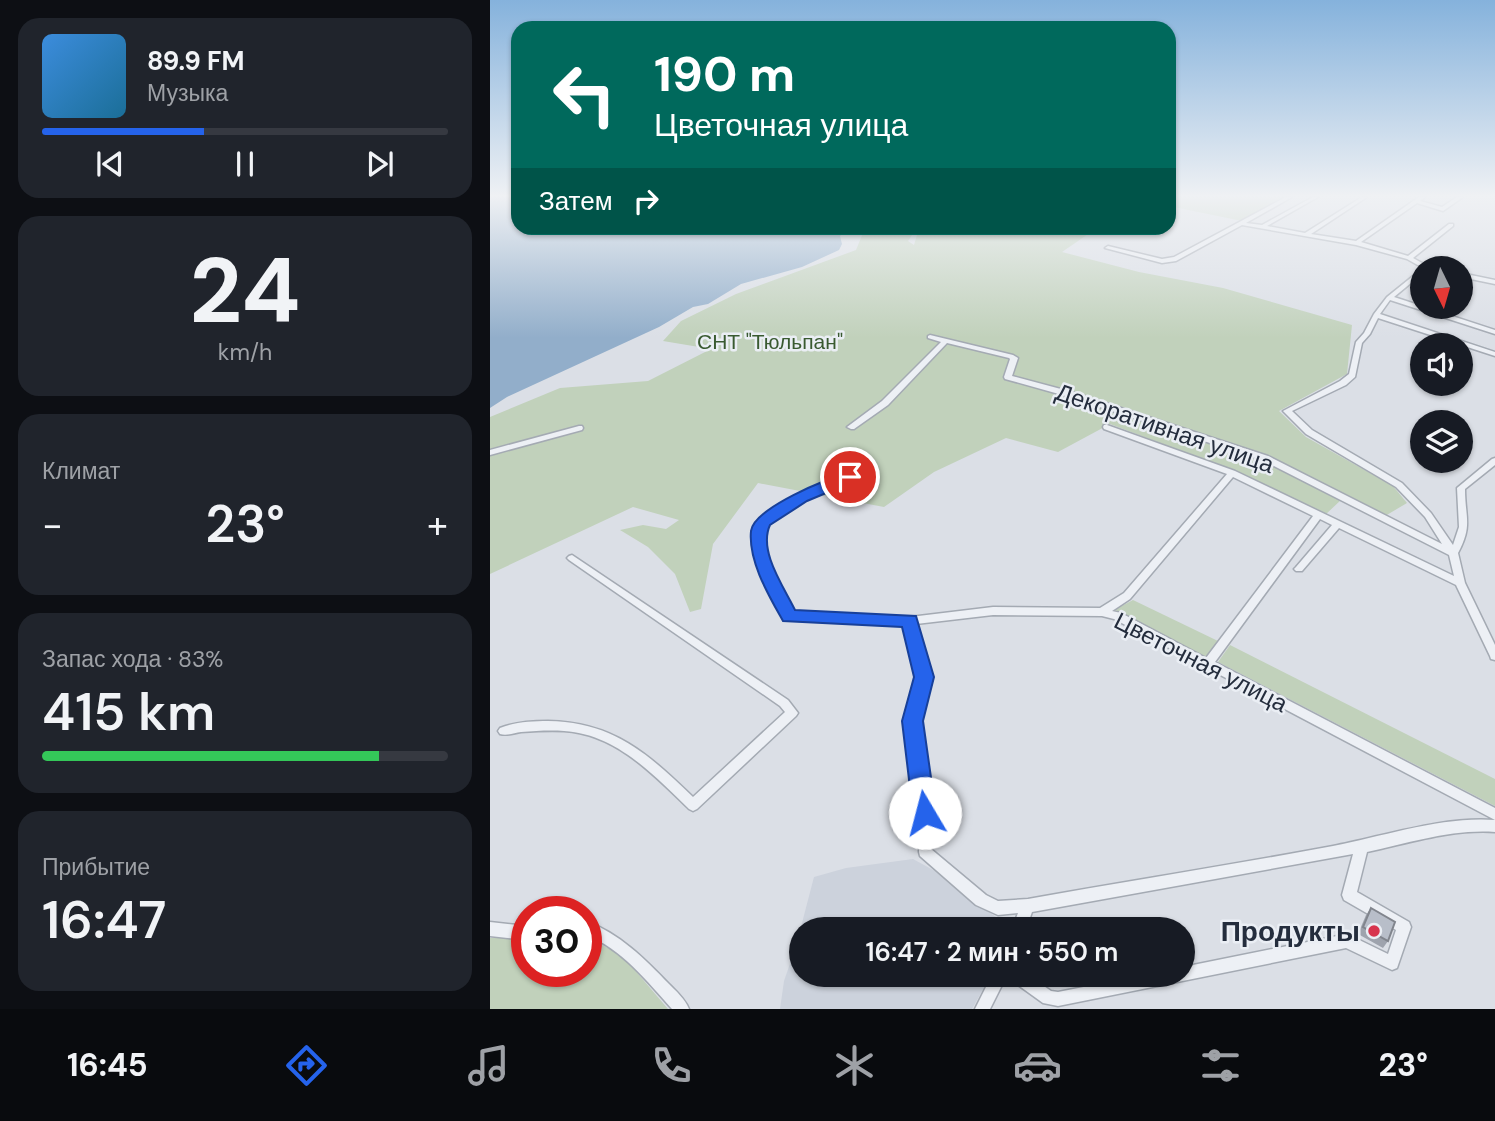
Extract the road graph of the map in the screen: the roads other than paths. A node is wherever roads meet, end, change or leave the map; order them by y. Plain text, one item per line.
1 (1205, 244) edge
2 (1361, 244) edge
3 (1427, 244) edge
4 (1108, 248) dead end
5 (1409, 258) joint
6 (1474, 278) edge
7 (1410, 280) edge
8 (1495, 282) edge
9 (1389, 298) junction
10 (1376, 315) junction
11 (1495, 332) edge
12 (930, 337) dead end
13 (945, 341) junction
14 (1495, 354) edge
15 (1107, 427) dead end
16 (579, 428) dead end
17 (851, 428) dead end
18 (490, 453) edge
19 (1495, 461) edge
20 (1232, 472) junction
21 (850, 477) dead end
22 (1319, 514) junction
23 (1338, 523) junction
24 (1453, 553) junction
25 (572, 558) dead end
26 (1299, 569) dead end
27 (1460, 583) junction
28 (1102, 612) junction
29 (910, 621) junction
30 (1495, 656) edge
31 (1208, 663) junction
32 (504, 731) dead end
33 (1495, 814) edge
34 (1495, 826) edge
35 (1362, 846) junction
36 (1028, 906) junction
37 (1024, 917) edge
38 (490, 929) edge
39 (511, 931) edge
40 (602, 933) edge
41 (1195, 971) edge
42 (994, 987) edge
43 (1033, 987) edge
44 (1118, 987) edge
45 (682, 1009) edge
46 (982, 1009) edge

1 - 4 street
2 - 5 street
3 - 5 street
6 - 8 street
7 - 9 street
9 - 10 street
9 - 11 street
10 - 14 street
10 - 24 street
12 - 13 street, Декоративная улица
13 - 17 street
13 - 24 street, Декоративная улица
15 - 20 street
16 - 18 street
19 - 24 street
20 - 22 street
20 - 28 street
21 - 29 street, Цветочная улица
22 - 23 street
22 - 31 street
23 - 26 street
23 - 27 street
24 - 27 street
25 - 32 street
27 - 30 street
28 - 29 street, Цветочная улица
28 - 31 street, Цветочная улица
29 - 36 street
31 - 33 street, Цветочная улица
34 - 35 street
35 - 36 street
35 - 41 street
36 - 37 street
38 - 39 street
40 - 45 street
42 - 46 street
43 - 44 street

